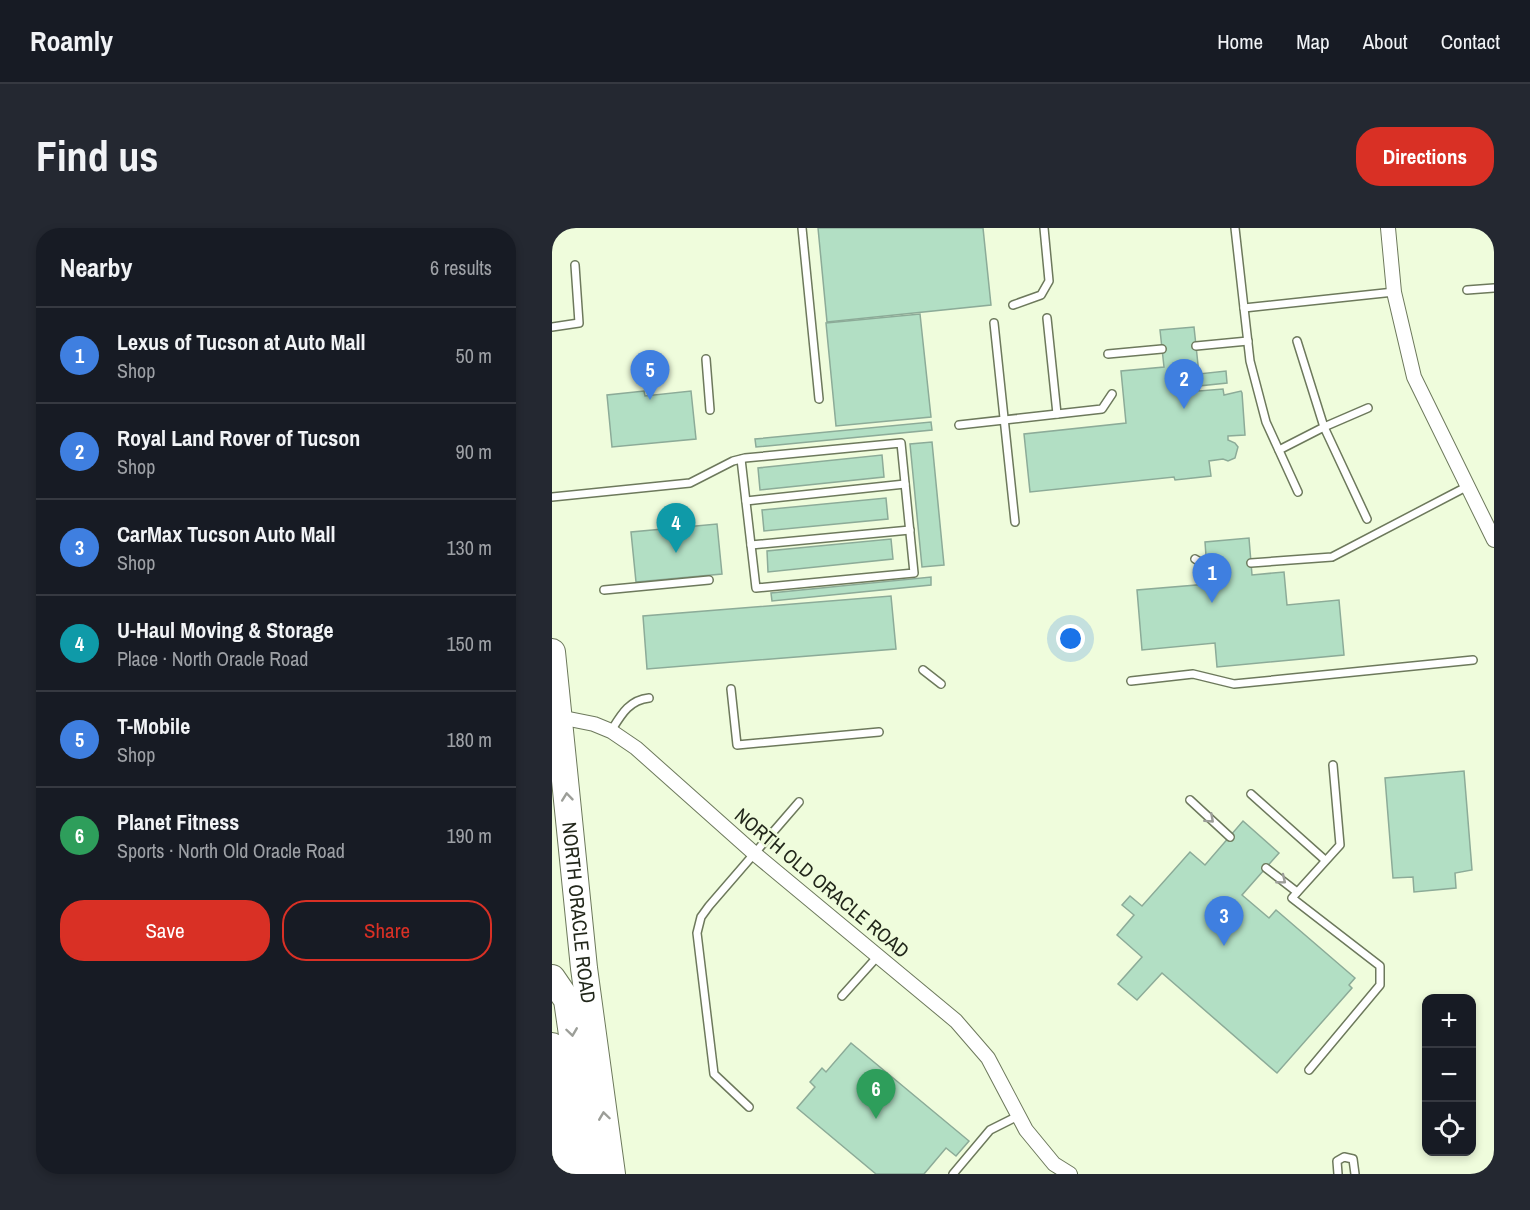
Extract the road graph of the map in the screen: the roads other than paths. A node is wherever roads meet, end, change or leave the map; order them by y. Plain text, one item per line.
1 (802, 228) edge
2 (1044, 228) edge
3 (1235, 228) edge
4 (1388, 228) edge
5 (575, 265) dead end
6 (1494, 288) edge
7 (1467, 290) dead end
8 (1394, 292) junction
9 (1013, 305) dead end
10 (1244, 308) junction
11 (1047, 318) dead end
12 (994, 323) dead end
13 (552, 327) edge
14 (1297, 340) dead end
15 (1248, 341) junction
16 (1196, 346) dead end
17 (1162, 349) dead end
18 (1108, 354) dead end
19 (706, 359) dead end
20 (1112, 394) dead end
21 (819, 399) dead end
22 (1368, 408) dead end
23 (710, 410) dead end
24 (1057, 414) junction
25 (1003, 420) junction
26 (959, 425) dead end
27 (1324, 427) junction
28 (1279, 450) junction
29 (741, 459) junction
30 (905, 484) junction
31 (1468, 486) junction
32 (1298, 492) dead end
33 (552, 497) edge
34 (746, 501) junction
35 (1367, 519) dead end
36 (1015, 522) dead end
37 (910, 530) junction
38 (1494, 540) edge
39 (751, 545) junction
40 (1195, 559) dead end
41 (1251, 562) dead end
42 (1207, 566) dead end
43 (710, 580) dead end
44 (604, 590) dead end
45 (552, 652) edge
46 (1473, 660) dead end
47 (923, 670) dead end
48 (1131, 681) dead end
49 (942, 684) dead end
50 (731, 690) dead end
51 (649, 698) dead end
52 (556, 716) edge
53 (611, 731) junction
54 (879, 732) dead end
55 (1333, 765) dead end
56 (1251, 794) dead end
57 (1190, 800) dead end
58 (799, 802) dead end
59 (1230, 837) dead end
60 (755, 854) junction
61 (1325, 860) junction
62 (1266, 868) dead end
63 (1297, 892) junction
64 (878, 956) junction
65 (552, 978) edge
66 (842, 996) dead end
67 (552, 1046) edge
68 (1309, 1070) dead end
69 (749, 1107) dead end
70 (1018, 1116) junction
71 (567, 1174) edge
72 (592, 1174) edge
73 (612, 1174) edge
74 (953, 1174) edge
75 (1070, 1174) edge
76 (1338, 1174) edge
77 (1355, 1174) edge

1 - 21 lane
2 - 9 lane
3 - 10 lane
4 - 8 street
5 - 13 lane
6 - 7 lane
8 - 10 lane
8 - 31 street
10 - 15 lane
11 - 24 lane
12 - 25 lane
14 - 27 lane
15 - 16 lane
15 - 28 lane
17 - 18 lane
19 - 23 lane
20 - 24 lane
22 - 27 lane
24 - 25 lane
25 - 26 lane
25 - 36 lane
27 - 28 lane
27 - 35 lane
28 - 32 lane
29 - 30 lane
29 - 33 lane
29 - 34 lane
30 - 34 lane
30 - 37 lane
31 - 38 street
31 - 41 lane
34 - 39 lane
37 - 39 lane
37 - 39 lane
40 - 42 lane
43 - 44 lane
45 - 52 highway, NORTH ORACLE ROAD
46 - 48 lane
47 - 49 lane
50 - 54 lane
51 - 53 lane
52 - 53 street, NORTH OLD ORACLE ROAD
73 -> 52 highway, NORTH ORACLE ROAD
53 - 60 street, NORTH OLD ORACLE ROAD
55 - 61 lane
56 - 61 lane
57 -> 59 lane
58 - 60 lane
60 - 64 street, NORTH OLD ORACLE ROAD
60 - 69 lane
61 - 63 lane
62 -> 63 lane
63 - 68 lane
64 - 66 lane
64 - 70 street, NORTH OLD ORACLE ROAD
65 -> 72 highway
67 - 71 highway
70 - 74 lane
70 - 75 street, NORTH OLD ORACLE ROAD
76 - 77 lane

